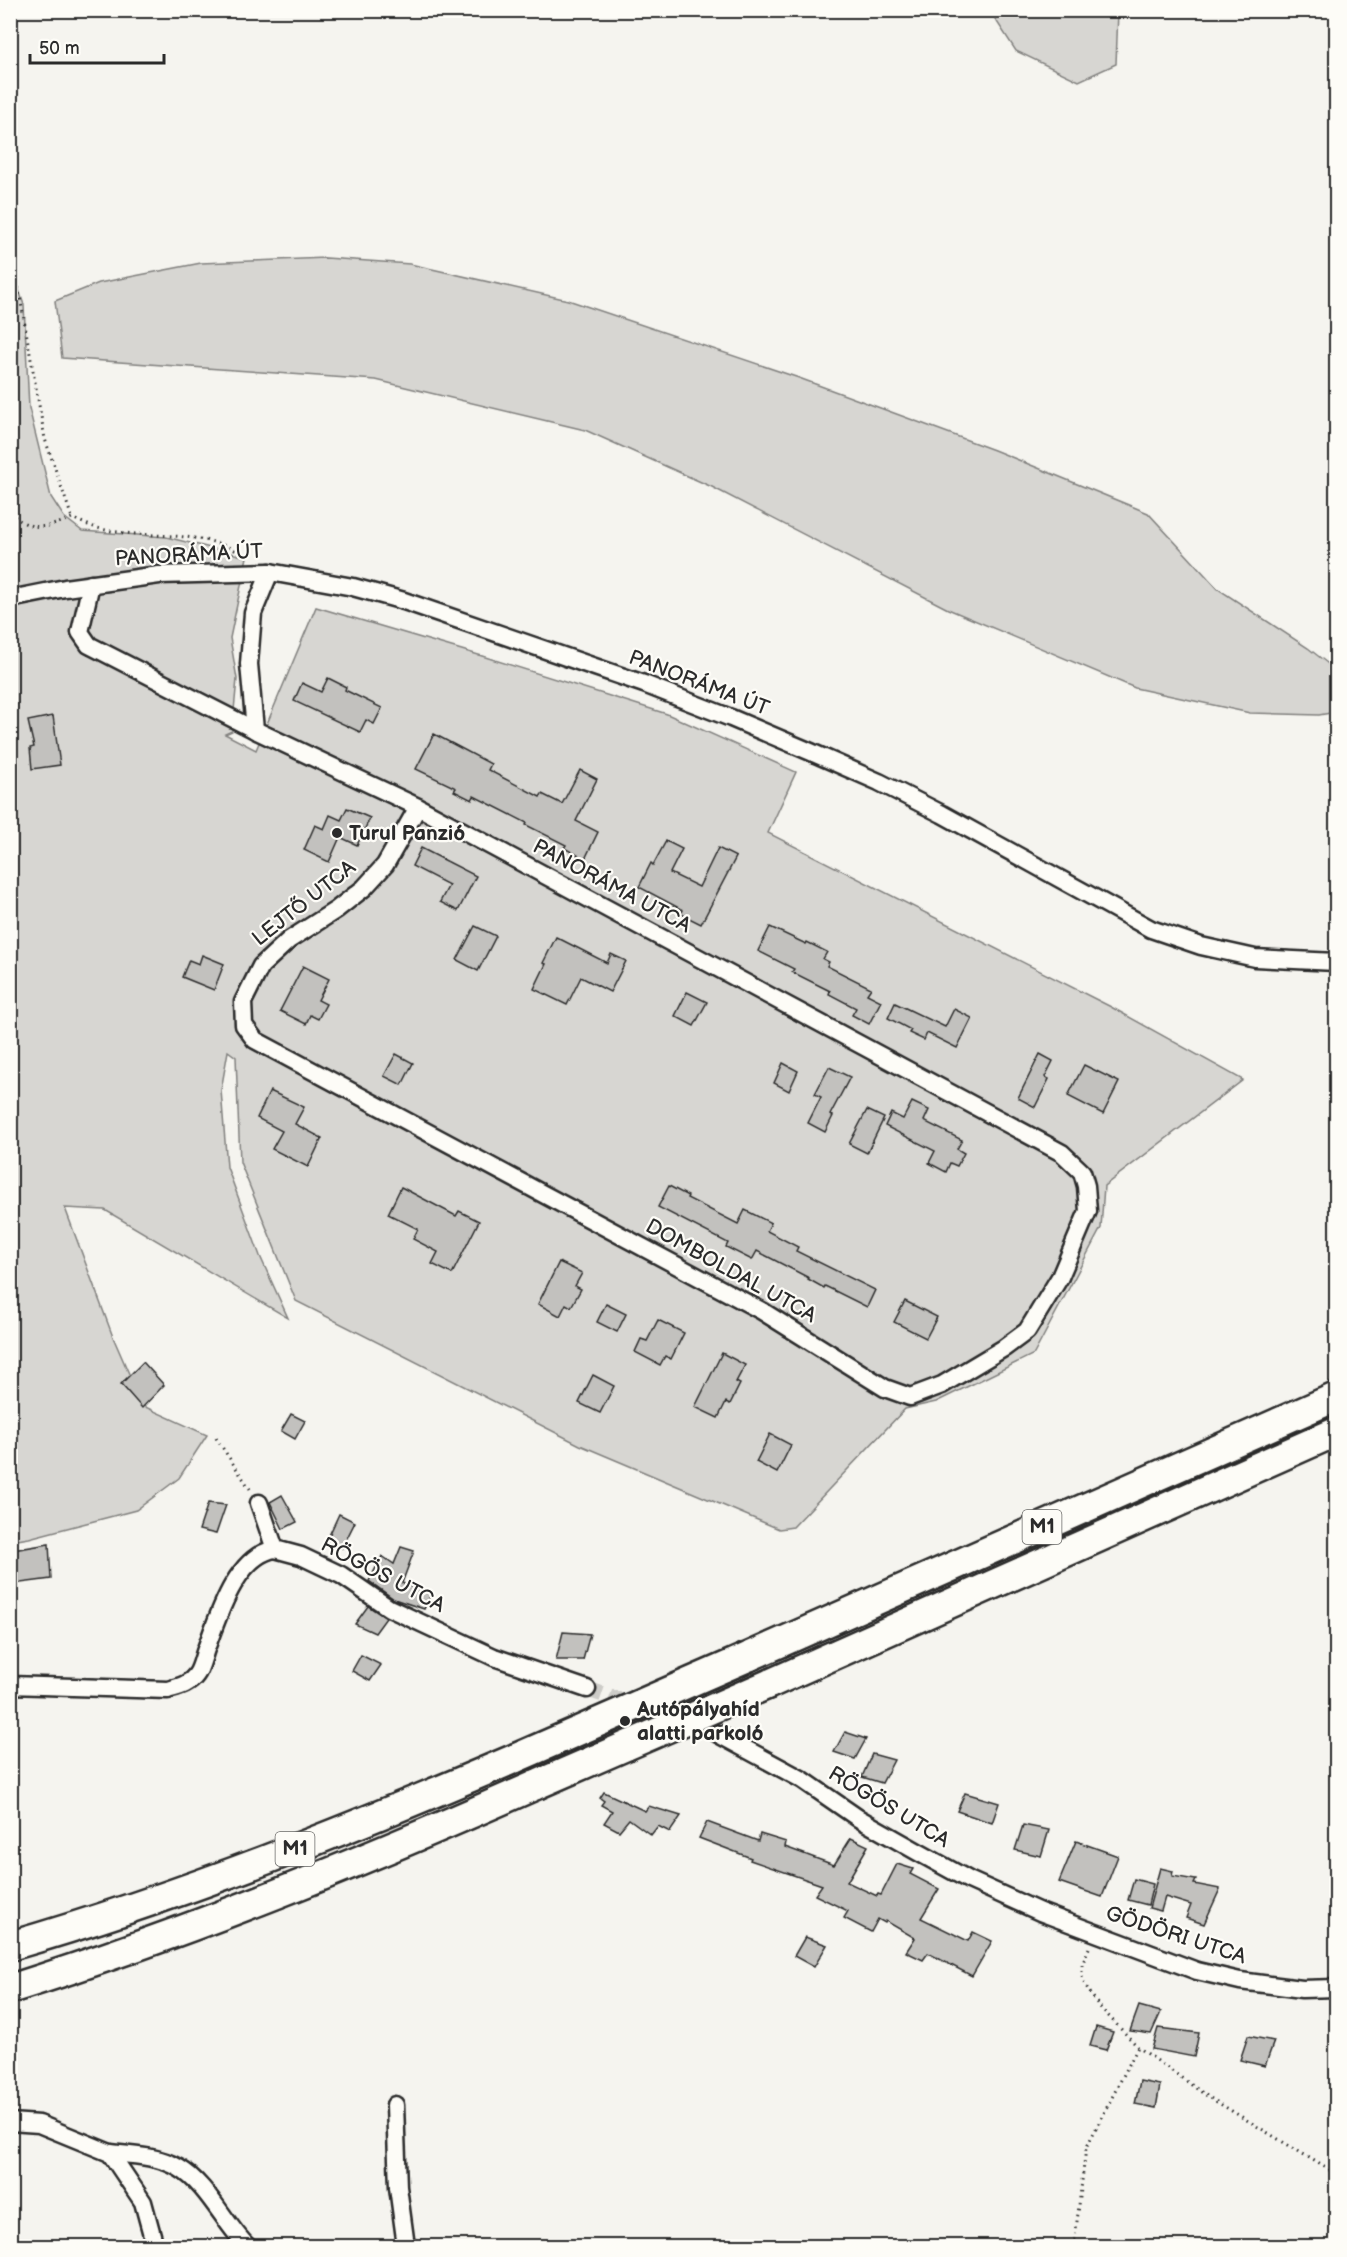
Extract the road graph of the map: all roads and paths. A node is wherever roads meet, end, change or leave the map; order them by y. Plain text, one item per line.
1 (10, 240) edge
2 (10, 512) edge
3 (72, 518) junction
4 (270, 572) junction
5 (91, 584) junction
6 (10, 599) edge
7 (255, 730) junction
8 (418, 807) junction
9 (1336, 962) edge
10 (255, 1040) joint
11 (1082, 1172) joint
12 (1336, 1397) edge
13 (1336, 1432) edge
14 (216, 1438) dead end
15 (259, 1503) joint
16 (275, 1549) junction
17 (10, 1685) edge
18 (587, 1689) tunnel mouth
19 (718, 1734) tunnel mouth
20 (1040, 1912) joint
21 (1096, 1933) junction
22 (10, 1946) edge
23 (1336, 1988) edge
24 (10, 1989) edge
25 (1138, 2047) junction
26 (395, 2104) dead end
27 (10, 2122) edge
28 (110, 2153) junction
29 (1336, 2174) edge
30 (155, 2247) edge
31 (247, 2247) edge
32 (406, 2247) edge
33 (1074, 2247) edge

1 - 3 path
2 - 3 path
3 - 4 path
4 - 5 street, PANORÁMA ÚT
4 - 7 street
4 - 9 street, PANORÁMA ÚT
5 - 6 street, PANORÁMA ÚT
5 - 7 street, PANORÁMA UTCA
7 - 8 street, PANORÁMA UTCA
8 - 10 street, LEJTŐ UTCA
8 - 11 street, PANORÁMA UTCA
10 - 11 street, DOMBOLDAL UTCA
12 - 22 highway, M1, bridge
13 - 24 highway, M1, bridge
14 - 15 path
15 - 16 street
16 - 17 street
16 - 18 street, RÖGÖS UTCA
19 - 20 street, RÖGÖS UTCA
20 - 21 street, GÖDÖRI UTCA
21 - 23 street, GÖDÖRI UTCA
21 - 25 path
25 - 29 path
25 - 33 path
26 - 32 street
27 - 28 street
28 - 30 street
28 - 31 street

